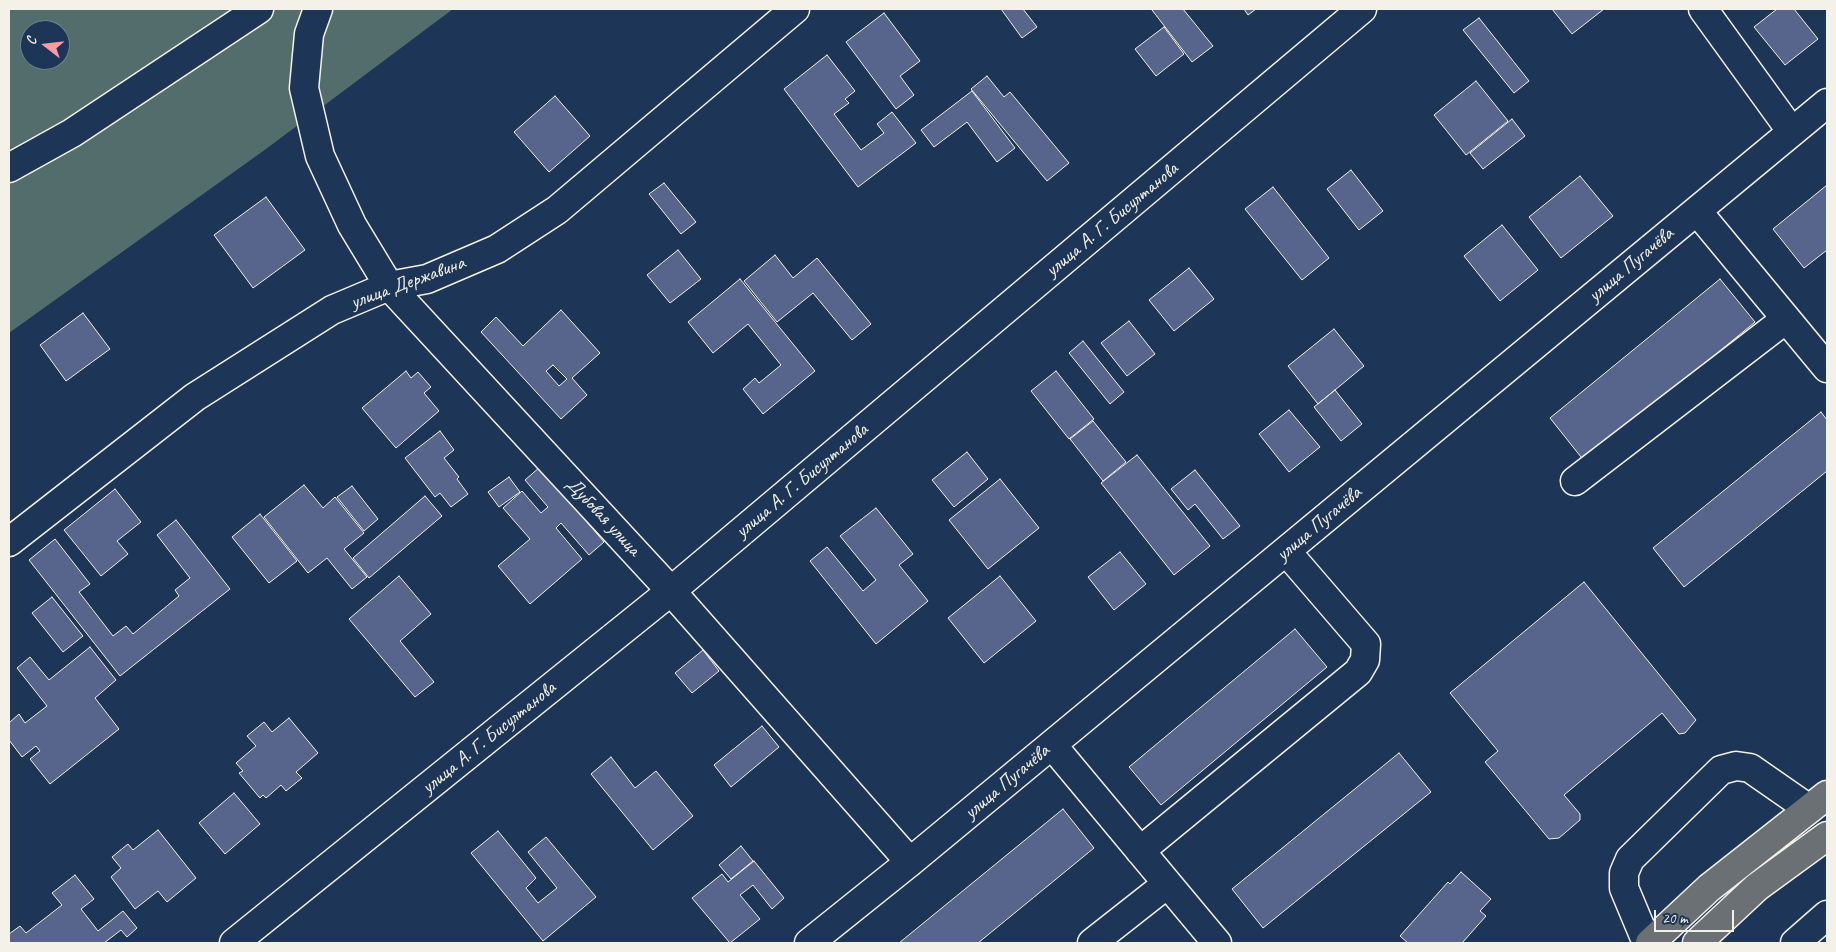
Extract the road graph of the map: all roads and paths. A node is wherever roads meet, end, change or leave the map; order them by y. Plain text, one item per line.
1 (259, 9) edge
2 (318, 9) edge
3 (795, 9) edge
4 (1362, 9) edge
5 (1704, 9) edge
6 (1827, 103) edge
7 (1792, 132) junction
8 (9, 168) edge
9 (1697, 211) junction
10 (389, 286) junction
11 (1786, 319) junction
12 (1827, 368) edge
13 (1575, 481) dead end
14 (9, 542) edge
15 (1286, 551) junction
16 (671, 591) junction
17 (1052, 745) junction
18 (1818, 802) edge
19 (1827, 836) edge
20 (1140, 851) junction
21 (910, 862) junction
22 (1167, 884) junction
23 (1827, 915) edge
24 (234, 943) edge
25 (809, 943) edge
26 (1092, 943) edge
27 (1217, 943) edge
28 (1648, 943) edge
29 (1697, 943) edge
30 (1795, 943) edge

1 - 8 street
2 - 10 street, Дубовая улица
3 - 10 street, улица Державина
4 - 16 street, улица А. Г. Бисултанова
5 - 7 street
6 - 7 street, улица Пугачёва
7 - 9 street, улица Пугачёва
9 - 11 street
9 - 15 street, улица Пугачёва
10 - 14 street, улица Державина
10 - 16 street, Дубовая улица
11 - 12 street
11 - 13 street
15 - 17 street, улица Пугачёва
15 - 20 street
16 - 21 street, Дубовая улица
16 - 24 street, улица А. Г. Бисултанова
17 - 20 street
17 - 21 street, улица Пугачёва
18 - 28 main road
18 - 28 street
19 - 29 main road
20 - 22 street
21 - 25 street, улица Пугачёва
22 - 26 street
22 - 27 street
23 - 30 street

